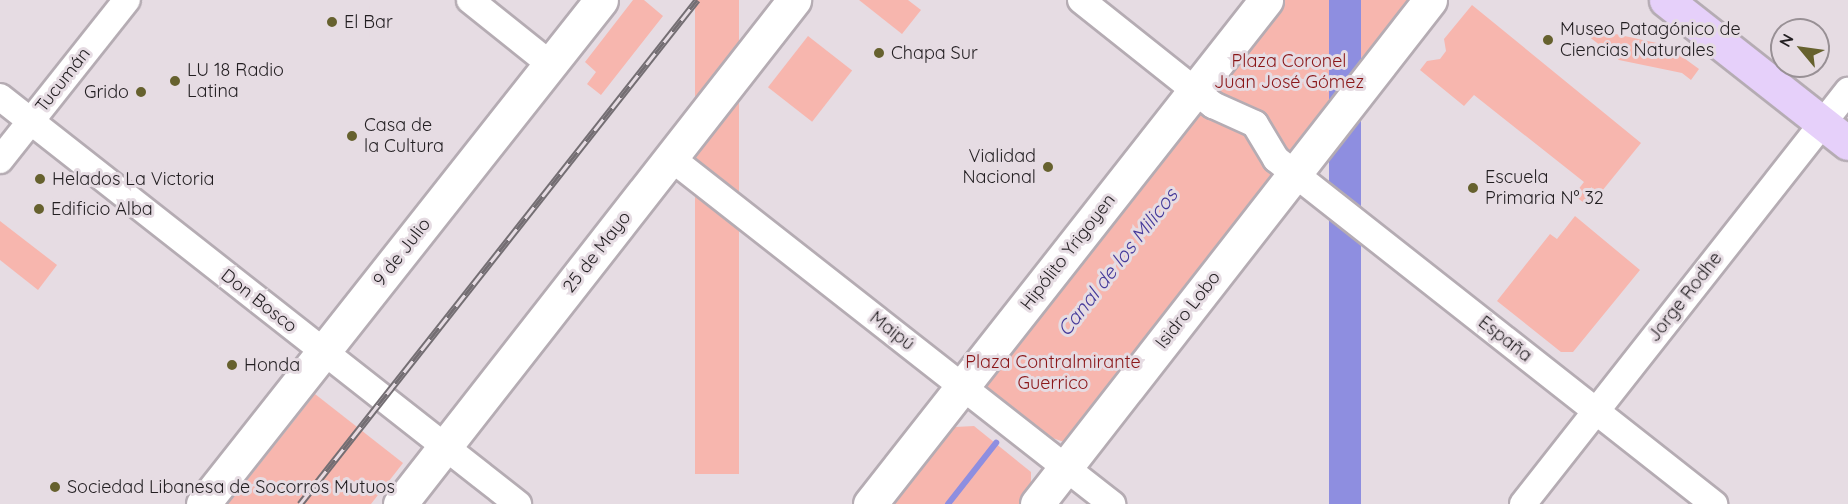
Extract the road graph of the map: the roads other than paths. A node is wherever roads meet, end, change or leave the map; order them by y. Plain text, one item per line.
1 (127, 0) edge
2 (470, 0) edge
3 (601, 0) edge
4 (794, 0) edge
5 (1081, 0) edge
6 (1266, 0) edge
7 (1430, 0) edge
8 (1666, 0) edge
9 (1697, 0) edge
10 (550, 64) junction
11 (1195, 90) junction
12 (0, 97) edge
13 (1838, 110) edge
14 (31, 121) junction
15 (1848, 143) edge
16 (671, 158) junction
17 (0, 160) edge
18 (1295, 173) junction
19 (323, 352) junction
20 (962, 386) junction
21 (1596, 411) junction
22 (445, 447) junction
23 (1065, 468) junction
24 (203, 504) edge
25 (400, 504) edge
26 (518, 504) edge
27 (870, 504) edge
28 (1037, 504) edge
29 (1112, 504) edge
30 (1523, 504) edge
31 (1714, 504) edge

1 - 14 street, Tucumán
2 - 10 street
3 - 10 main road, 9 de Julio
4 - 16 main road, 25 de Mayo
5 - 11 street
6 - 11 main road, Hipólito Yrigoyen
7 - 18 main road, Isidro Lobo
8 - 13 main road
9 - 13 main road
10 - 19 main road, 9 de Julio
11 - 18 street, España
11 - 20 main road, Hipólito Yrigoyen
12 - 14 street, Don Bosco
13 - 15 main road
13 - 21 street, Jorge Rodhe
14 - 17 street, Tucumán
14 - 19 street, Don Bosco
16 - 20 street, Maipú
16 - 22 main road, 25 de Mayo
18 - 21 street, España
18 - 23 main road, Isidro Lobo
19 - 22 street, Don Bosco
19 - 24 main road, 9 de Julio
20 - 23 street, Maipú
20 - 27 main road, Hipólito Yrigoyen
21 - 30 street, Jorge Rodhe
21 - 31 street, España
22 - 25 main road, 25 de Mayo
22 - 26 street, Don Bosco
23 - 28 main road, Isidro Lobo
23 - 29 street, Maipú

